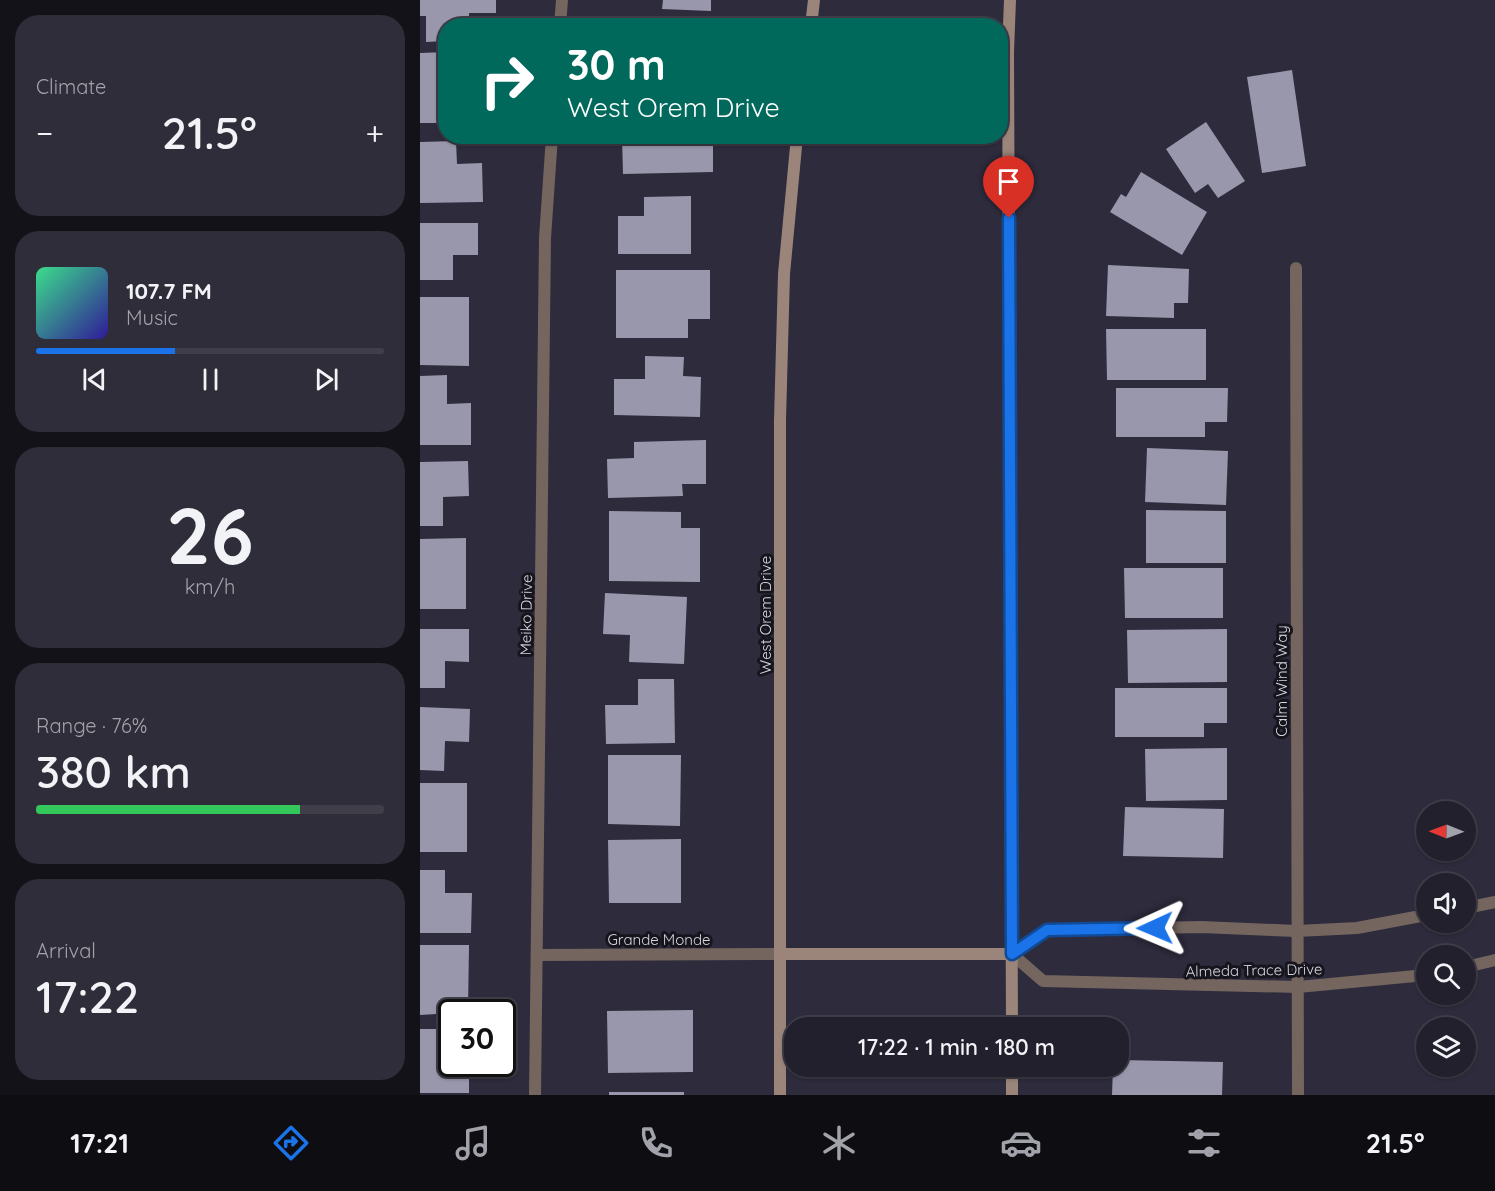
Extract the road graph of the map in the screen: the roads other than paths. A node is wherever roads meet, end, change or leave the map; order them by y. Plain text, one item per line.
1 (562, 0) edge
2 (814, 0) edge
3 (1010, 0) edge
4 (561, 18) edge
5 (812, 18) edge
6 (551, 144) edge
7 (795, 144) edge
8 (1296, 268) dead end
9 (1495, 902) edge
10 (1476, 906) edge
11 (1416, 917) edge
12 (1297, 931) junction
13 (781, 954) junction
14 (1012, 954) junction
15 (537, 955) junction
16 (1495, 960) edge
17 (1476, 965) edge
18 (1416, 976) edge
19 (1298, 987) junction
20 (1012, 1017) edge
21 (1012, 1077) edge
22 (534, 1095) edge
23 (780, 1095) edge
24 (1012, 1095) edge
25 (1298, 1095) edge

1 - 4 street
2 - 5 main road
3 - 14 main road
6 - 15 street, Meiko Drive
7 - 13 main road, West Orem Drive
8 - 12 street, Calm Wind Way
9 - 10 street
11 - 12 street
12 - 14 street
12 - 19 street, Calm Wind Way
13 - 14 main road
13 - 15 street, Grande Monde
13 - 23 main road, West Orem Drive
14 - 19 street, Almeda Trace Drive
14 - 20 main road
15 - 22 street, Meiko Drive
16 - 17 street
18 - 19 street, Almeda Trace Drive
19 - 25 street, Calm Wind Way
21 - 24 main road

